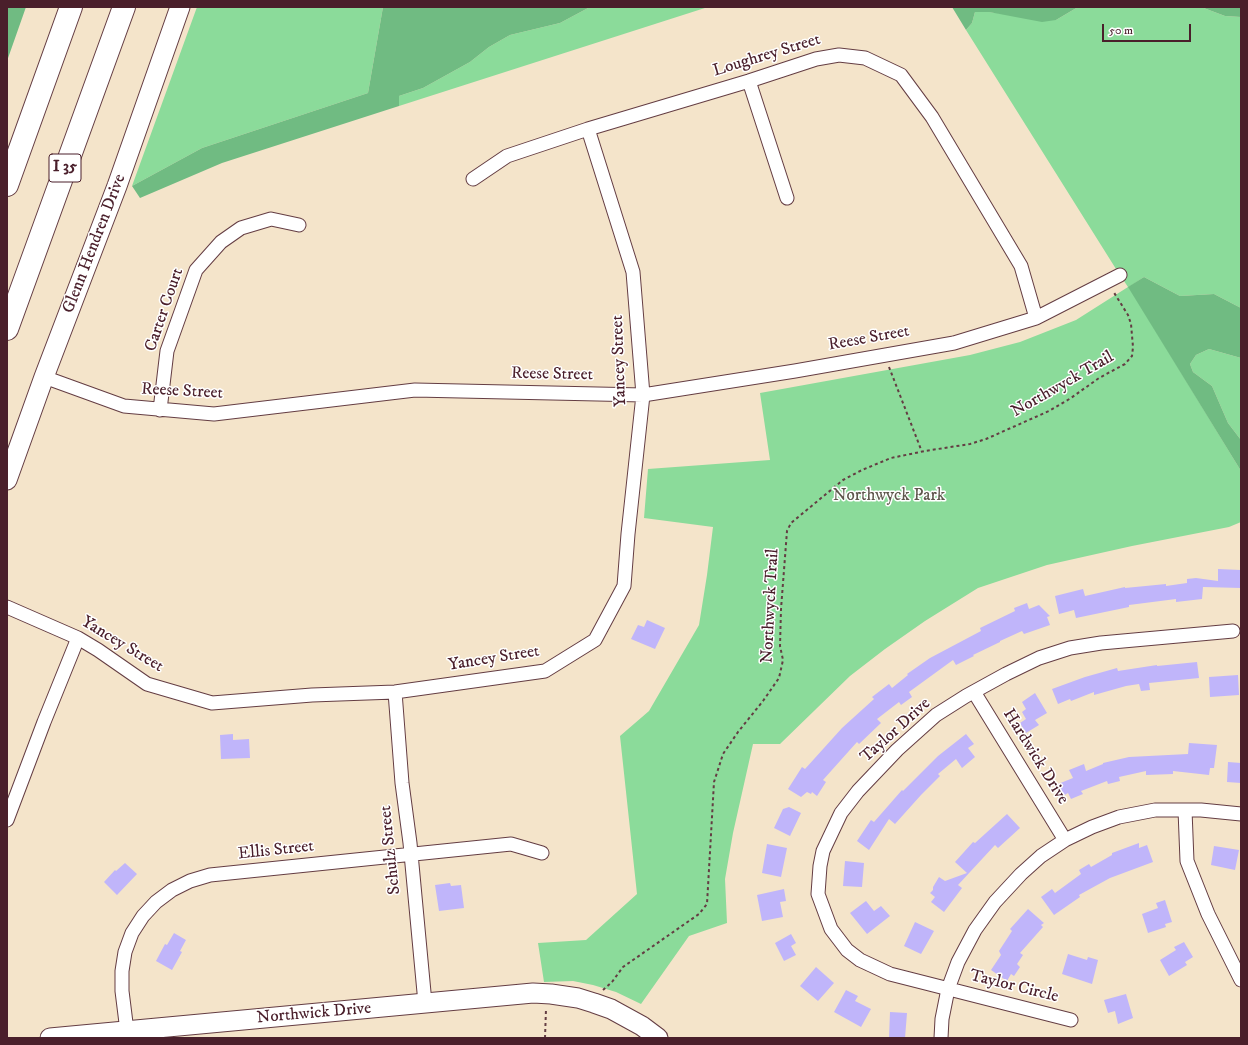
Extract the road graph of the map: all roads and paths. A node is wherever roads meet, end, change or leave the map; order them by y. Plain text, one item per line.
1 (71, 7) edge
2 (124, 7) edge
3 (180, 7) edge
4 (749, 81) junction
5 (588, 129) junction
6 (473, 179) dead end
7 (7, 185) edge
8 (787, 198) dead end
9 (299, 225) dead end
10 (1120, 275) dead end
11 (1107, 282) junction
12 (1036, 318) junction
13 (7, 329) edge
14 (888, 364) dead end
15 (44, 377) junction
16 (643, 395) junction
17 (160, 410) junction
18 (922, 452) junction
19 (7, 480) edge
20 (7, 607) edge
21 (1233, 631) dead end
22 (78, 638) junction
23 (395, 692) junction
24 (974, 692) junction
25 (1185, 810) junction
26 (1241, 814) edge
27 (7, 820) edge
28 (1065, 840) junction
29 (542, 853) dead end
30 (411, 855) junction
31 (1241, 980) edge
32 (948, 989) junction
33 (602, 991) dead end
34 (425, 1003) junction
35 (546, 1012) dead end
36 (1071, 1020) dead end
37 (127, 1031) junction
38 (50, 1038) edge
39 (545, 1038) edge
40 (658, 1038) edge
41 (941, 1038) edge

1 - 7 highway
2 - 13 highway, I 35
3 - 15 street, Glenn Hendren Drive
4 - 5 street, Loughrey Street
4 - 8 street
4 - 12 street, Loughrey Street
5 - 6 street, Loughrey Street
5 - 16 street, Yancey Street
9 - 17 street, Carter Court
10 - 11 street, Reese Street
11 - 12 street, Reese Street
11 - 18 path, Northwyck Trail
12 - 16 street, Reese Street
14 - 18 path
15 - 17 street, Reese Street
15 - 19 street, Glenn Hendren Drive
16 - 17 street, Reese Street
16 - 23 street, Yancey Street
18 - 33 path, Northwyck Trail
20 - 22 street, Yancey Street
21 - 24 street, Taylor Drive
22 - 23 street, Yancey Street
22 - 27 street
23 - 30 street, Schulz Street
24 - 28 street, Hardwick Drive
24 - 32 street, Taylor Drive
25 - 26 street
25 - 28 street
25 - 31 street
28 - 32 street
29 - 30 street, Ellis Street
30 - 34 street, Schulz Street
30 - 37 street, Ellis Street
32 - 36 street, Taylor Circle
32 - 41 street
34 - 37 street, Northwick Drive
34 - 40 street, Northwick Drive
35 - 39 path
37 - 38 street, Northwick Drive

